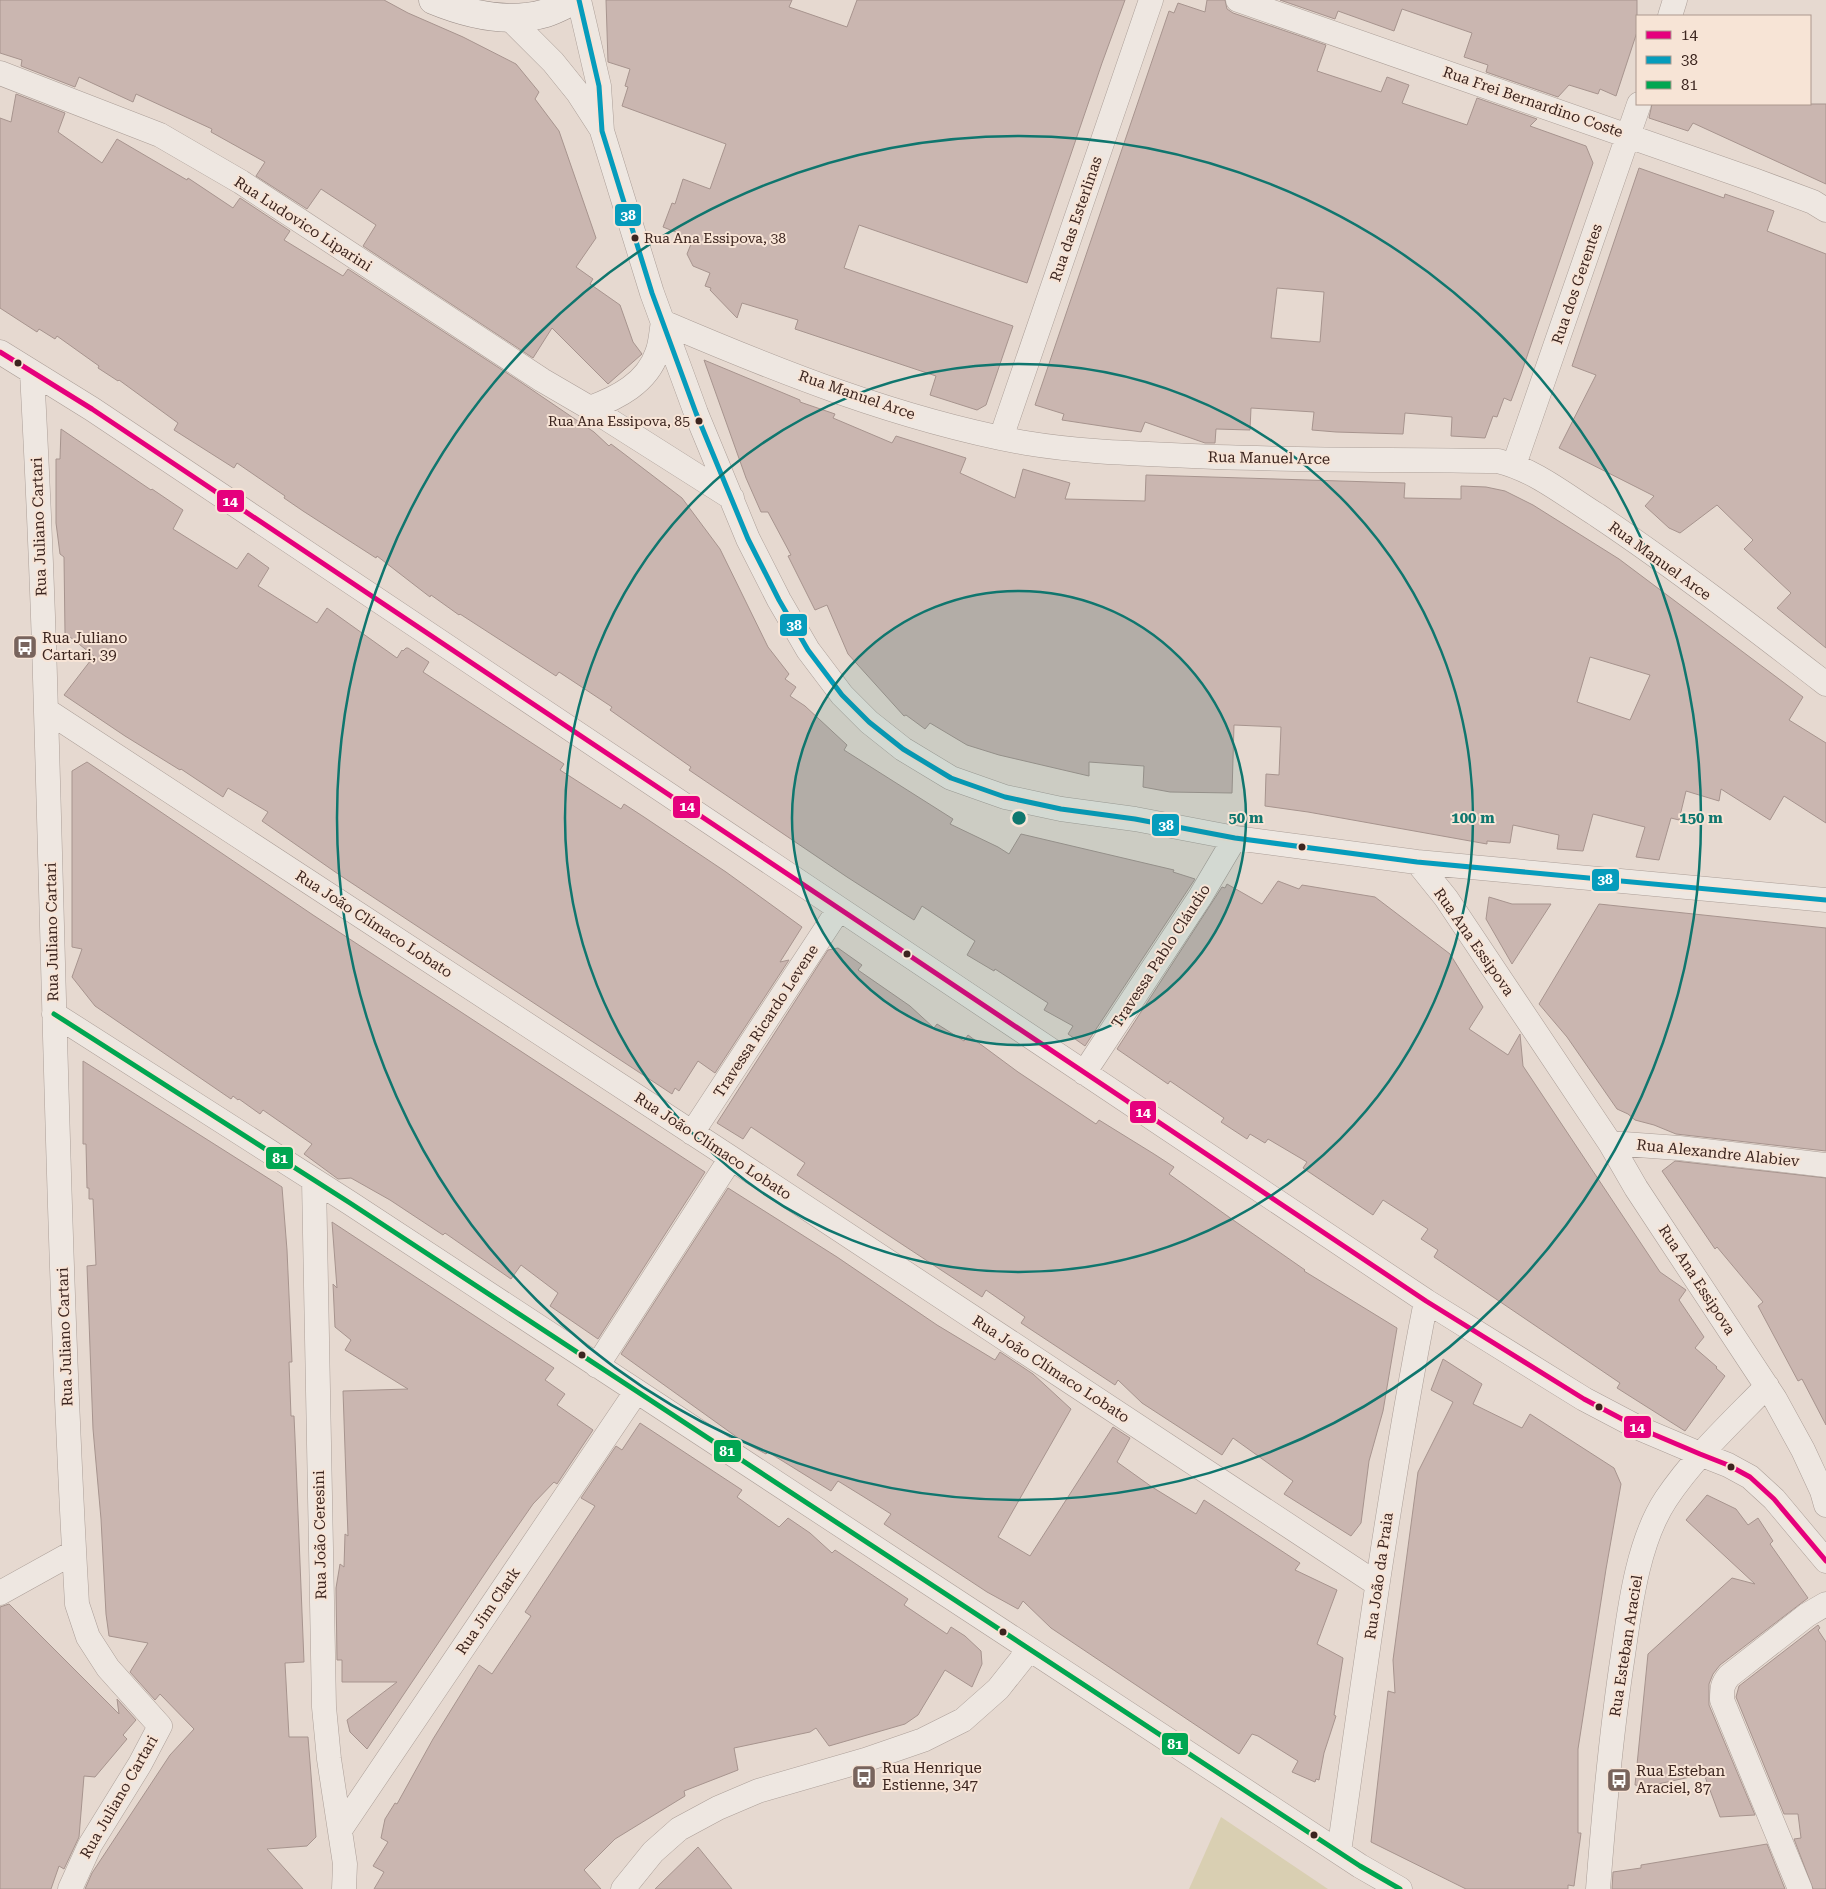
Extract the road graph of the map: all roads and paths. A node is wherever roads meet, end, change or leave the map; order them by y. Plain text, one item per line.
1 (575, 0) edge
2 (579, 0) edge
3 (1151, 0) edge
4 (1238, 0) edge
5 (1676, 0) edge
6 (450, 3) edge
7 (1670, 15) edge
8 (509, 18) junction
9 (0, 73) edge
10 (1639, 105) edge
11 (602, 131) junction
12 (1628, 135) junction
13 (1826, 210) edge
14 (663, 322) junction
15 (0, 352) edge
16 (32, 372) junction
17 (590, 408) junction
18 (1001, 438) junction
19 (1514, 465) junction
20 (732, 498) junction
21 (1826, 684) edge
22 (46, 710) junction
23 (1234, 838) junction
24 (1417, 862) junction
25 (1826, 900) edge
26 (839, 909) junction
27 (54, 1014) junction
28 (1084, 1073) junction
29 (692, 1133) junction
30 (1610, 1143) junction
31 (731, 1158) junction
32 (1826, 1165) edge
33 (314, 1180) junction
34 (1426, 1301) junction
35 (597, 1366) junction
36 (1767, 1386) junction
37 (636, 1392) junction
38 (1700, 1454) junction
39 (1826, 1505) edge
40 (74, 1552) junction
41 (1826, 1561) edge
42 (1377, 1584) junction
43 (0, 1593) edge
44 (1826, 1604) edge
45 (1029, 1650) junction
46 (340, 1830) junction
47 (1339, 1852) junction
48 (70, 1889) edge
49 (344, 1889) edge
50 (623, 1889) edge
51 (1400, 1889) edge
52 (1598, 1889) edge
53 (1800, 1889) edge

1 - 8 street
2 - 11 street
3 - 18 street, Rua das Esterlinas
4 - 12 street, Rua Frei Bernardino Coste
5 - 7 street
6 - 8 street
8 - 11 street
9 - 17 street, Rua Ludovico Liparini
10 - 12 street, Rua dos Gerentes
11 - 14 street
12 - 13 street, Rua Frei Bernardino Coste
12 - 19 street, Rua dos Gerentes
14 - 17 street
14 - 18 street, Rua Manuel Arce
14 - 20 street
15 - 16 street
16 - 22 street, Rua Juliano Cartari
16 - 26 street
17 - 20 street, Rua Ludovico Liparini
18 - 19 street, Rua Manuel Arce
19 - 21 street, Rua Manuel Arce
20 - 23 street
22 - 27 street, Rua Juliano Cartari
22 - 29 street, Rua João Clímaco Lobato
23 - 24 street
23 - 28 street, Travessa Pablo Cláudio
24 - 25 street
24 - 30 street, Rua Ana Essipova
26 - 28 street
26 - 29 street, Travessa Ricardo Levene
27 - 33 street
27 - 40 street, Rua Juliano Cartari
28 - 34 street
29 - 31 street, Rua João Clímaco Lobato
30 - 32 street, Rua Alexandre Alabiev
30 - 36 street, Rua Ana Essipova
31 - 35 street
31 - 42 street, Rua João Clímaco Lobato
33 - 35 street
33 - 46 street, Rua João Ceresini
34 - 38 street
34 - 42 street, Rua João da Praia
35 - 37 street
36 - 38 street, Rua Esteban Araciel
36 - 39 street, Rua Ana Essipova
37 - 45 street
37 - 46 street, Rua Jim Clark
38 - 41 street
38 - 52 street, Rua Esteban Araciel
40 - 43 street
40 - 48 street, Rua Juliano Cartari
42 - 47 street, Rua João da Praia
44 - 53 street
45 - 47 street
45 - 50 street
46 - 49 street, Rua João Ceresini
47 - 51 street

